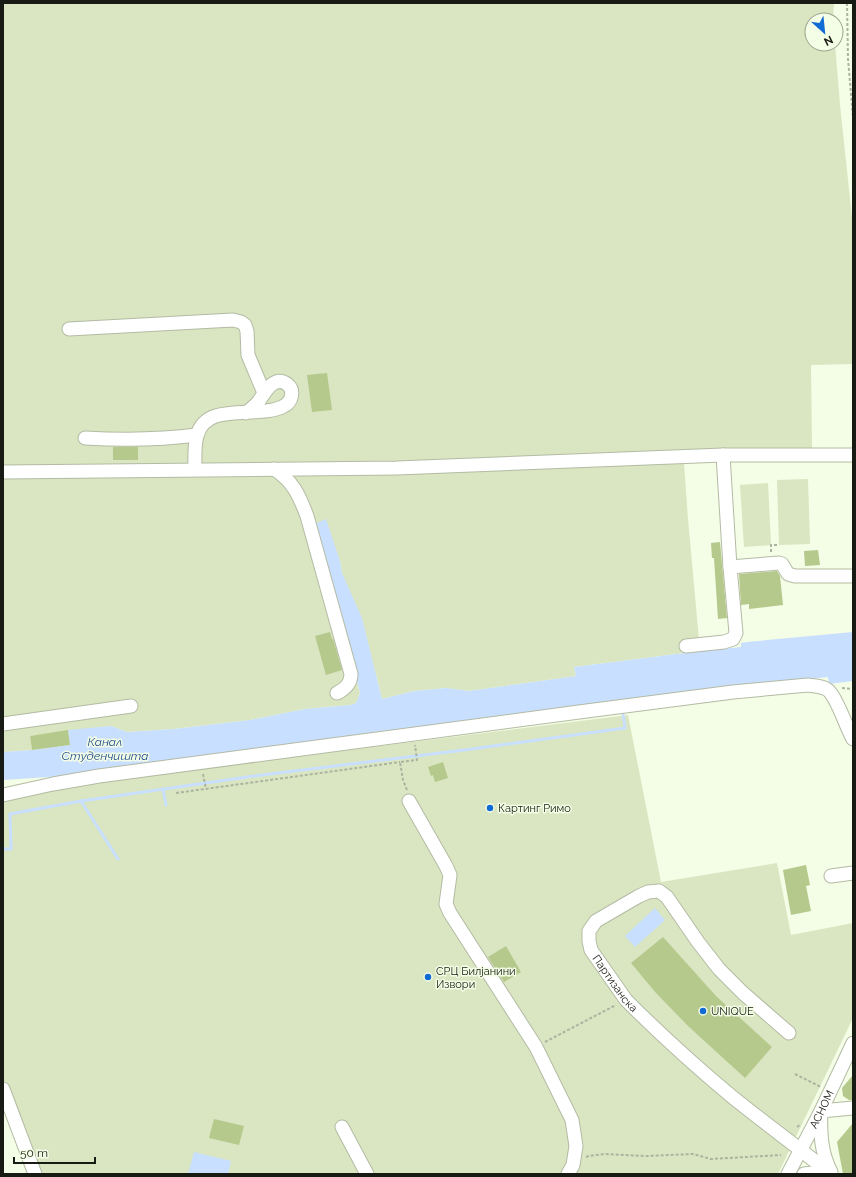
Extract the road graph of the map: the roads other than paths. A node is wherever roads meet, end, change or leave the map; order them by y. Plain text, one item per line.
1 (69, 329) dead end
2 (264, 393) junction
3 (246, 413) junction
4 (197, 435) junction
5 (85, 438) dead end
6 (723, 455) junction
7 (853, 455) edge
8 (195, 469) junction
9 (274, 469) junction
10 (3, 472) edge
11 (730, 567) junction
12 (853, 576) edge
13 (686, 646) dead end
14 (337, 693) dead end
15 (131, 706) dead end
16 (3, 724) edge
17 (853, 739) edge
18 (3, 795) edge
19 (409, 801) road end
20 (853, 873) edge
21 (831, 876) dead end
22 (789, 1033) dead end
23 (853, 1043) edge
24 (3, 1089) edge
25 (853, 1108) edge
26 (821, 1111) junction
27 (342, 1127) dead end
28 (801, 1150) junction
29 (570, 1169) edge
30 (35, 1174) edge
31 (367, 1174) edge
32 (788, 1174) edge
33 (804, 1174) edge
34 (825, 1174) edge
35 (832, 1174) edge

1 - 2 street
2 - 3 street
2 - 3 street
3 - 4 street
4 - 5 street
4 - 8 street
6 - 7 street
6 - 9 street
6 - 11 street
8 - 9 street
8 - 10 street
9 - 14 street
11 - 12 street
11 - 13 street
15 - 16 street
17 - 18 street
19 - 29 street
20 - 21 street
22 - 28 street, Партизанска
23 - 26 street, АСНОМ
24 - 30 street
25 - 26 street
26 - 28 street, АСНОМ
26 - 35 street
27 - 31 street
28 - 32 street, АСНОМ
28 - 35 street, Партизанска
33 - 34 street

